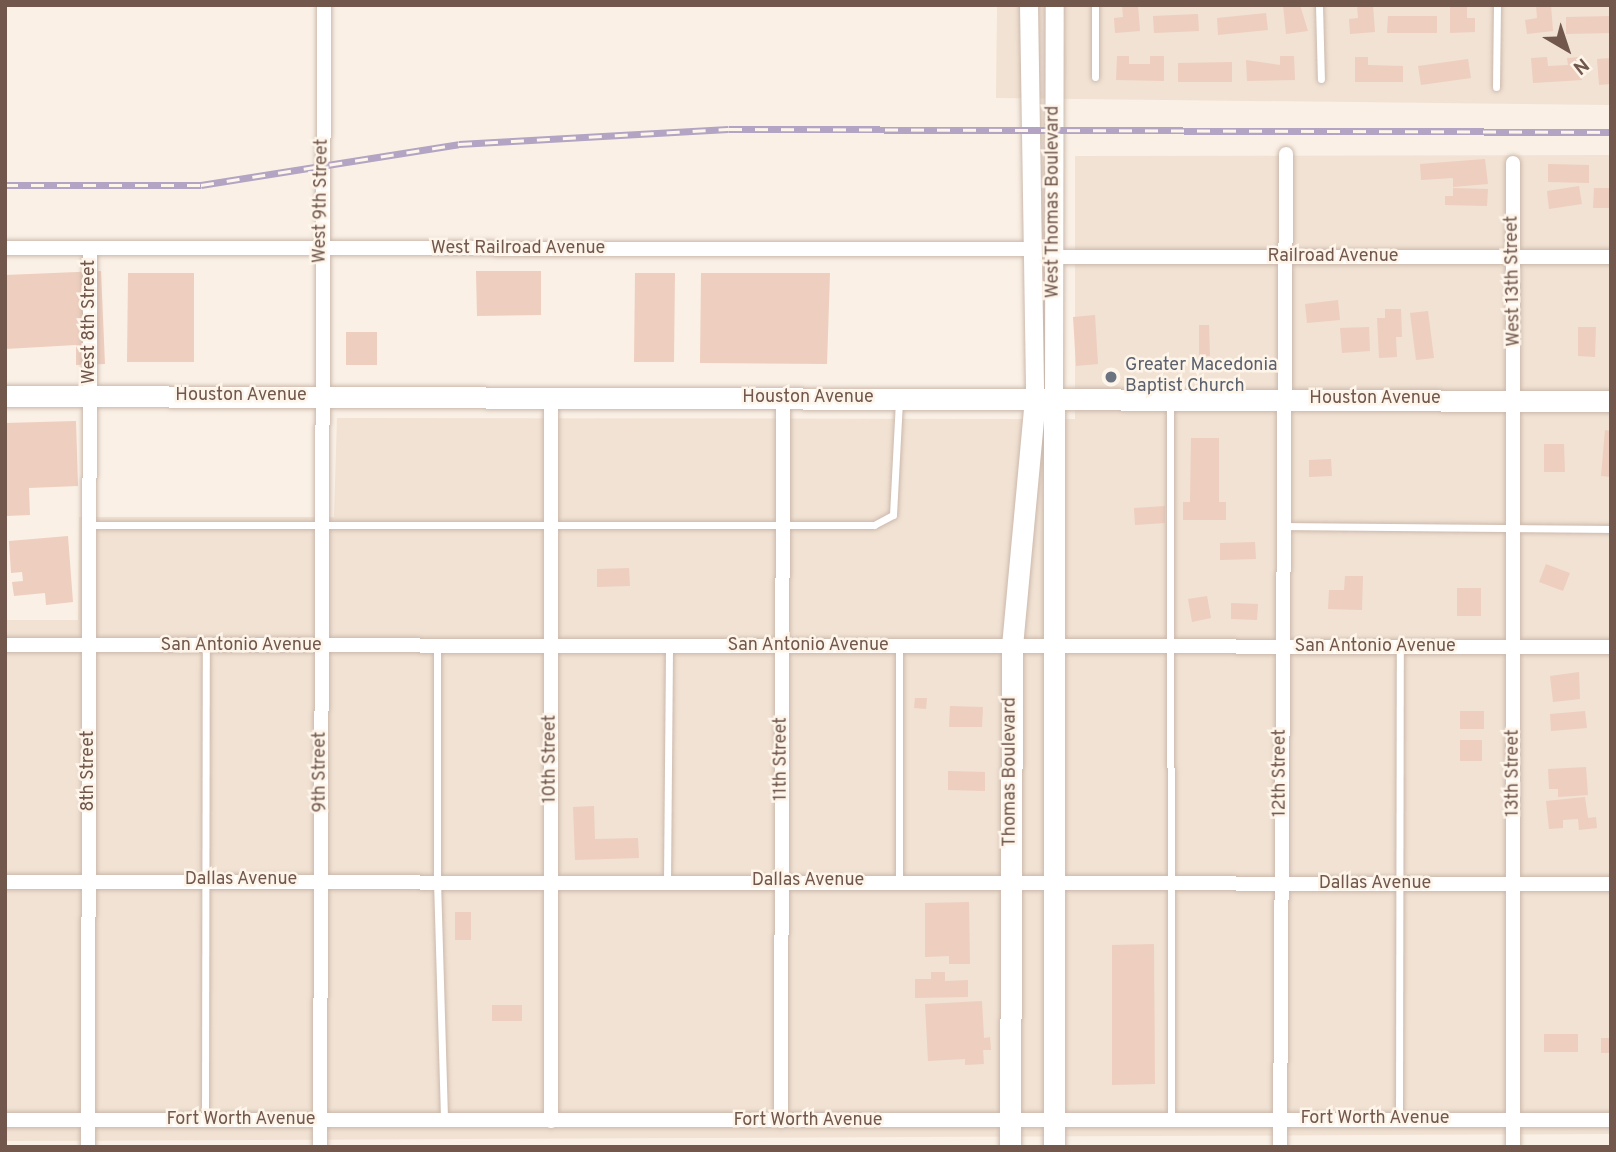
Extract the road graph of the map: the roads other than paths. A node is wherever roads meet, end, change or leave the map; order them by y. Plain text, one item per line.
1 (324, 5) edge
2 (1029, 5) edge
3 (1055, 5) edge
4 (1096, 5) edge
5 (1319, 5) edge
6 (1497, 5) edge
7 (1095, 77) dead end
8 (1321, 79) dead end
9 (1496, 87) dead end
10 (1286, 154) dead end
11 (1513, 163) dead end
12 (5, 248) edge
13 (90, 248) junction
14 (1031, 248) junction
15 (321, 249) junction
16 (1054, 257) junction
17 (1285, 257) junction
18 (1514, 257) junction
19 (1611, 257) edge
20 (5, 396) edge
21 (90, 396) junction
22 (320, 396) junction
23 (551, 397) junction
24 (783, 398) junction
25 (899, 398) junction
26 (1045, 399) junction
27 (1170, 399) junction
28 (1282, 399) junction
29 (1515, 400) junction
30 (1611, 401) edge
31 (89, 525) junction
32 (321, 525) junction
33 (551, 525) junction
34 (782, 526) junction
35 (1282, 526) junction
36 (1514, 526) junction
37 (1611, 529) edge
38 (5, 645) edge
39 (1054, 645) junction
40 (89, 646) junction
41 (437, 646) junction
42 (551, 646) junction
43 (669, 646) junction
44 (782, 646) junction
45 (899, 646) junction
46 (1012, 646) junction
47 (1170, 646) junction
48 (1281, 646) junction
49 (206, 647) junction
50 (321, 647) junction
51 (1400, 647) junction
52 (1611, 647) edge
53 (1514, 648) junction
54 (204, 880) junction
55 (320, 880) junction
56 (5, 881) edge
57 (89, 881) junction
58 (437, 881) junction
59 (551, 881) junction
60 (667, 881) junction
61 (782, 881) junction
62 (899, 882) junction
63 (1011, 882) junction
64 (1054, 882) junction
65 (1168, 883) junction
66 (1281, 884) junction
67 (1399, 884) junction
68 (1514, 884) junction
69 (1611, 884) edge
70 (320, 1119) junction
71 (1280, 1119) junction
72 (1399, 1119) junction
73 (1513, 1119) junction
74 (5, 1120) edge
75 (88, 1120) junction
76 (205, 1120) junction
77 (1171, 1120) junction
78 (1611, 1120) edge
79 (444, 1121) junction
80 (551, 1121) junction
81 (781, 1121) junction
82 (1010, 1121) junction
83 (1054, 1121) junction
84 (88, 1147) edge
85 (320, 1147) edge
86 (1010, 1147) edge
87 (1054, 1147) edge
88 (1280, 1147) edge
89 (1513, 1147) edge

1 - 15 street, West 9th Street
2 - 14 street, West Thomas Boulevard
3 - 16 street, West Thomas Boulevard
4 - 7 lane
5 - 8 lane
6 - 9 lane
10 - 17 street, 12th Street
11 - 18 street, West 13th Street
12 - 13 street, West Railroad Avenue
13 - 15 street, West Railroad Avenue
13 - 21 street, West 8th Street
14 - 15 street, West Railroad Avenue
14 - 26 street, West Thomas Boulevard
15 - 22 street, West 9th Street
16 - 17 street, Railroad Avenue
16 - 26 street, West Thomas Boulevard
17 - 18 street, Railroad Avenue
17 - 28 street, 12th Street
18 - 19 street, Railroad Avenue
18 - 29 street, West 13th Street
20 - 21 main road, Houston Avenue
21 - 22 main road, Houston Avenue
21 - 31 street, 8th Street
22 - 23 main road, Houston Avenue
22 - 32 street, 9th Street
23 - 24 main road, Houston Avenue
23 - 33 street, 10th Street
24 - 25 main road, Houston Avenue
24 - 34 street, 11th Street
25 - 26 main road, Houston Avenue
25 - 34 lane
26 - 27 main road, Houston Avenue
26 - 39 main road
26 - 46 main road, Thomas Boulevard
27 - 28 main road, Houston Avenue
27 - 47 lane
28 - 29 main road, Houston Avenue
28 - 35 street, 12th Street
29 - 30 main road, Houston Avenue
29 - 36 street, 13th Street
31 - 32 lane
31 - 40 street, 8th Street
32 - 33 lane
32 - 50 street, 9th Street
33 - 34 lane
33 - 42 street, 10th Street
34 - 44 street, 11th Street
35 - 36 lane
35 - 48 street, 12th Street
36 - 37 lane
36 - 53 street, 13th Street
38 - 40 street, San Antonio Avenue
39 - 46 street, San Antonio Avenue
39 - 47 street, San Antonio Avenue
39 - 64 main road
40 - 49 street, San Antonio Avenue
40 - 57 street, 8th Street
41 - 42 street, San Antonio Avenue
41 - 50 street, San Antonio Avenue
41 - 58 lane
42 - 43 street, San Antonio Avenue
42 - 59 street, 10th Street
43 - 44 street, San Antonio Avenue
43 - 60 lane
44 - 45 street, San Antonio Avenue
44 - 61 street, 11th Street
45 - 46 street, San Antonio Avenue
45 - 62 lane
46 - 63 main road, Thomas Boulevard
47 - 48 street, San Antonio Avenue
47 - 65 lane
48 - 51 street, San Antonio Avenue
48 - 66 street, 12th Street
49 - 50 street, San Antonio Avenue
49 - 54 lane
50 - 55 street, 9th Street
51 - 53 street, San Antonio Avenue
51 - 67 lane
52 - 53 street, San Antonio Avenue
53 - 68 street, 13th Street
54 - 55 street, Dallas Avenue
54 - 57 street, Dallas Avenue
54 - 76 lane
55 - 58 street, Dallas Avenue
55 - 70 street, 9th Street
56 - 57 street, Dallas Avenue
57 - 75 street, 8th Street
58 - 59 street, Dallas Avenue
58 - 79 lane
59 - 60 street, Dallas Avenue
59 - 80 street, 10th Street
60 - 61 street, Dallas Avenue
61 - 62 street, Dallas Avenue
61 - 81 street, 11th Street
62 - 63 street, Dallas Avenue
63 - 64 street, Dallas Avenue
63 - 82 main road, Thomas Boulevard
64 - 65 street, Dallas Avenue
64 - 83 main road
65 - 66 street, Dallas Avenue
65 - 77 lane
66 - 67 street, Dallas Avenue
66 - 71 street, 12th Street
67 - 68 street, Dallas Avenue
67 - 72 lane
68 - 69 street, Dallas Avenue
68 - 73 street, 13th Street
70 - 76 street, Fort Worth Avenue
70 - 79 street, Fort Worth Avenue
70 - 85 street, 9th Street
71 - 72 street, Fort Worth Avenue
71 - 77 street, Fort Worth Avenue
71 - 88 street, 12th Street
72 - 73 street, Fort Worth Avenue
73 - 78 street, Fort Worth Avenue
73 - 89 street, 13th Street
74 - 75 street, Fort Worth Avenue
75 - 76 street, Fort Worth Avenue
75 - 84 street, 8th Street
77 - 83 street, Fort Worth Avenue
79 - 80 street, Fort Worth Avenue
80 - 81 street, Fort Worth Avenue
81 - 82 street, Fort Worth Avenue
82 - 83 street, Fort Worth Avenue
82 - 86 main road, Thomas Boulevard
83 - 87 main road

